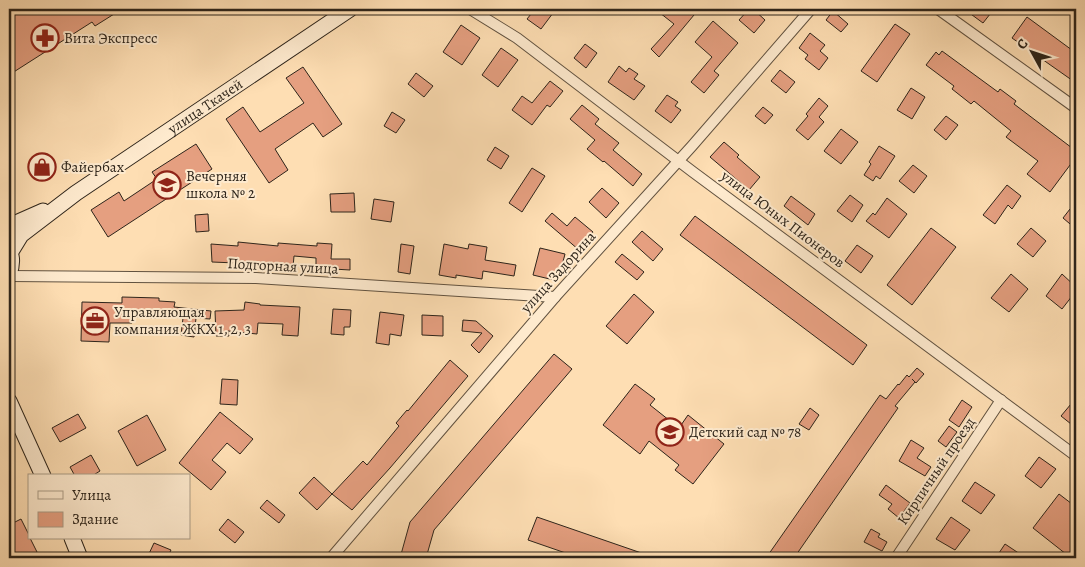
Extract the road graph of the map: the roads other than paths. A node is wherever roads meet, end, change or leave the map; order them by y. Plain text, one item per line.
1 (350, 9) edge
2 (470, 9) edge
3 (811, 9) edge
4 (938, 9) edge
5 (1076, 108) edge
6 (678, 160) junction
7 (61, 204) junction
8 (9, 226) edge
9 (10, 251) edge
10 (9, 275) edge
11 (555, 297) junction
12 (1001, 400) junction
13 (9, 401) edge
14 (1076, 456) edge
15 (42, 474) edge
16 (331, 558) edge
17 (896, 558) edge

1 - 7 street, улица Ткачей
2 - 6 street, улица Юных Пионеров
3 - 6 street, улица Задорина
4 - 5 street
6 - 11 street, улица Задорина
6 - 12 street, улица Юных Пионеров
7 - 8 street, улица Ткачей
7 - 9 street, улица Ткачей
9 - 10 street
10 - 11 street, Подгорная улица
11 - 16 street, улица Задорина
12 - 14 street, улица Юных Пионеров
12 - 17 street, Кирпичный проезд
13 - 15 street

